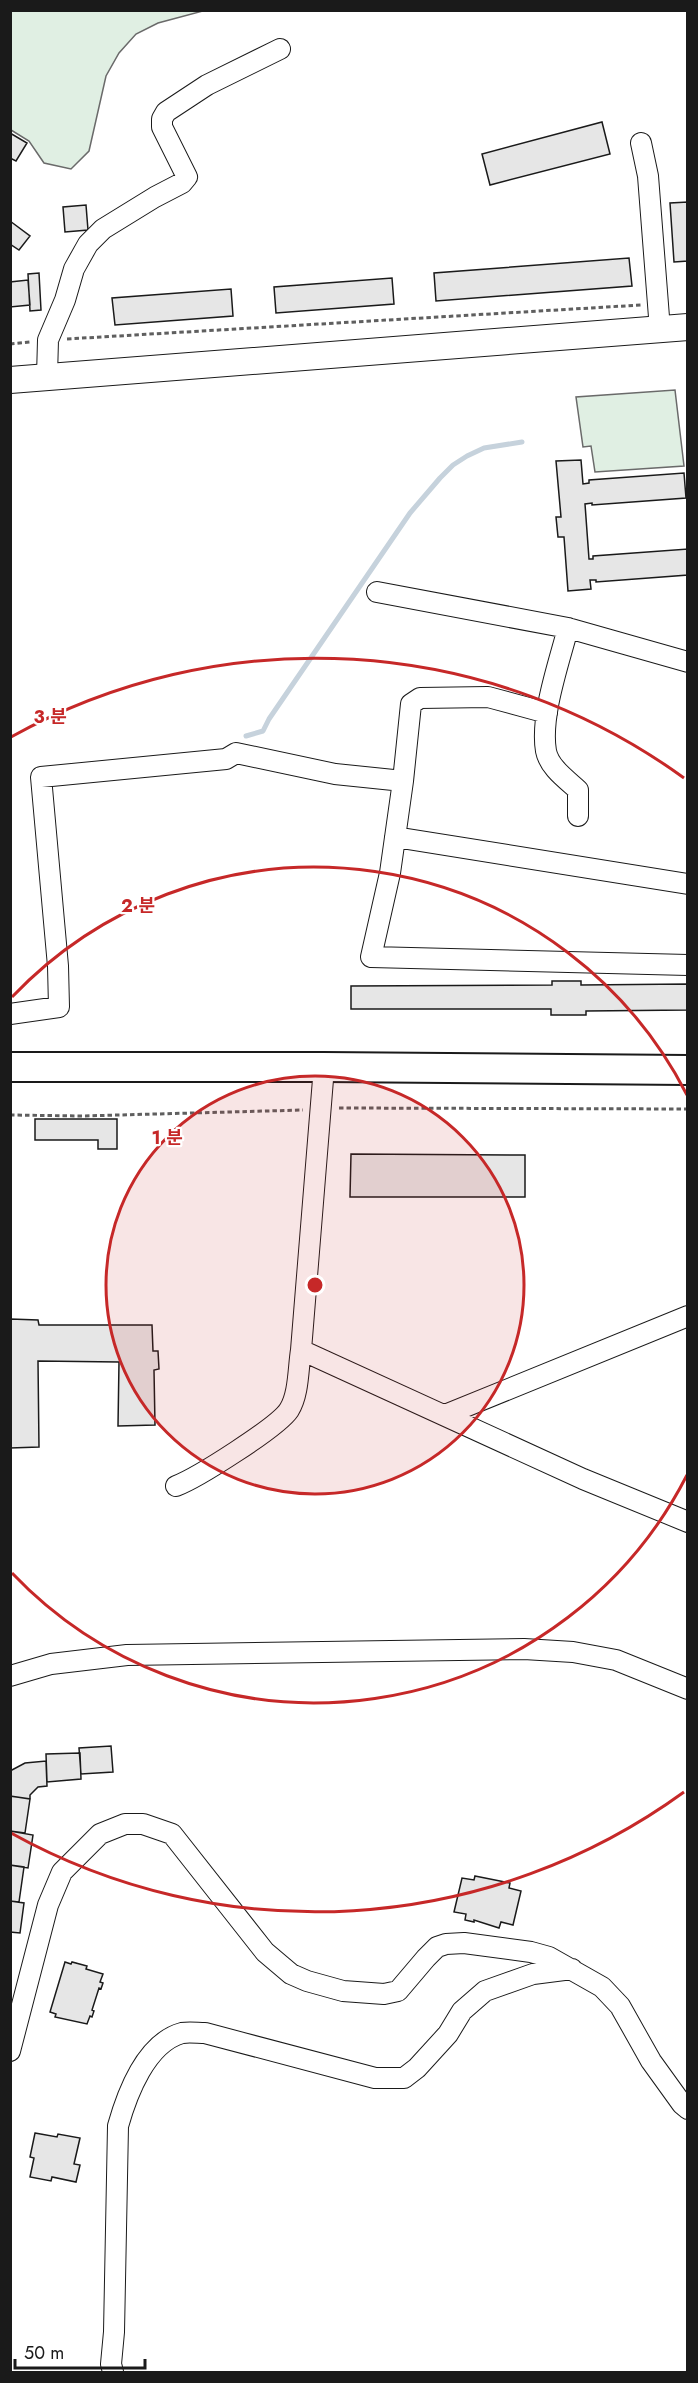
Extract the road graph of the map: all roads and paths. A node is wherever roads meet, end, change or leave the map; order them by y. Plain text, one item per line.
1 (280, 49) dead end
2 (641, 143) dead end
3 (658, 304) junction
4 (687, 327) edge
5 (660, 330) junction
6 (48, 340) junction
7 (47, 376) junction
8 (10, 380) edge
9 (377, 592) dead end
10 (568, 628) junction
11 (687, 662) edge
12 (547, 713) junction
13 (403, 781) junction
14 (578, 816) dead end
15 (395, 837) junction
16 (687, 884) edge
17 (687, 965) edge
18 (10, 1014) edge
19 (324, 1066) junction
20 (10, 1067) edge
21 (687, 1070) edge
22 (307, 1109) dead end
23 (330, 1109) dead end
24 (687, 1109) edge
25 (10, 1115) edge
26 (687, 1316) edge
27 (301, 1350) junction
28 (445, 1415) junction
29 (177, 1486) dead end
30 (687, 1522) edge
31 (10, 1676) edge
32 (687, 1689) edge
33 (572, 1970) junction
34 (10, 2051) edge
35 (687, 2109) edge
36 (113, 2373) edge

1 - 6 street
2 - 3 street
3 - 5 street
3 - 6 path
4 - 5 main road
5 - 7 main road
6 - 7 street
7 - 8 main road
9 - 10 street
10 - 11 street
10 - 12 street
12 - 13 street
12 - 14 street
13 - 15 street
13 - 18 street
15 - 16 street
15 - 17 street
19 - 20 highway
19 - 21 highway
19 - 27 street
22 - 25 path
23 - 24 path
26 - 28 street
27 - 28 street
27 - 29 street
28 - 30 street
31 - 32 street
33 - 34 street
33 - 35 street
33 - 36 street

